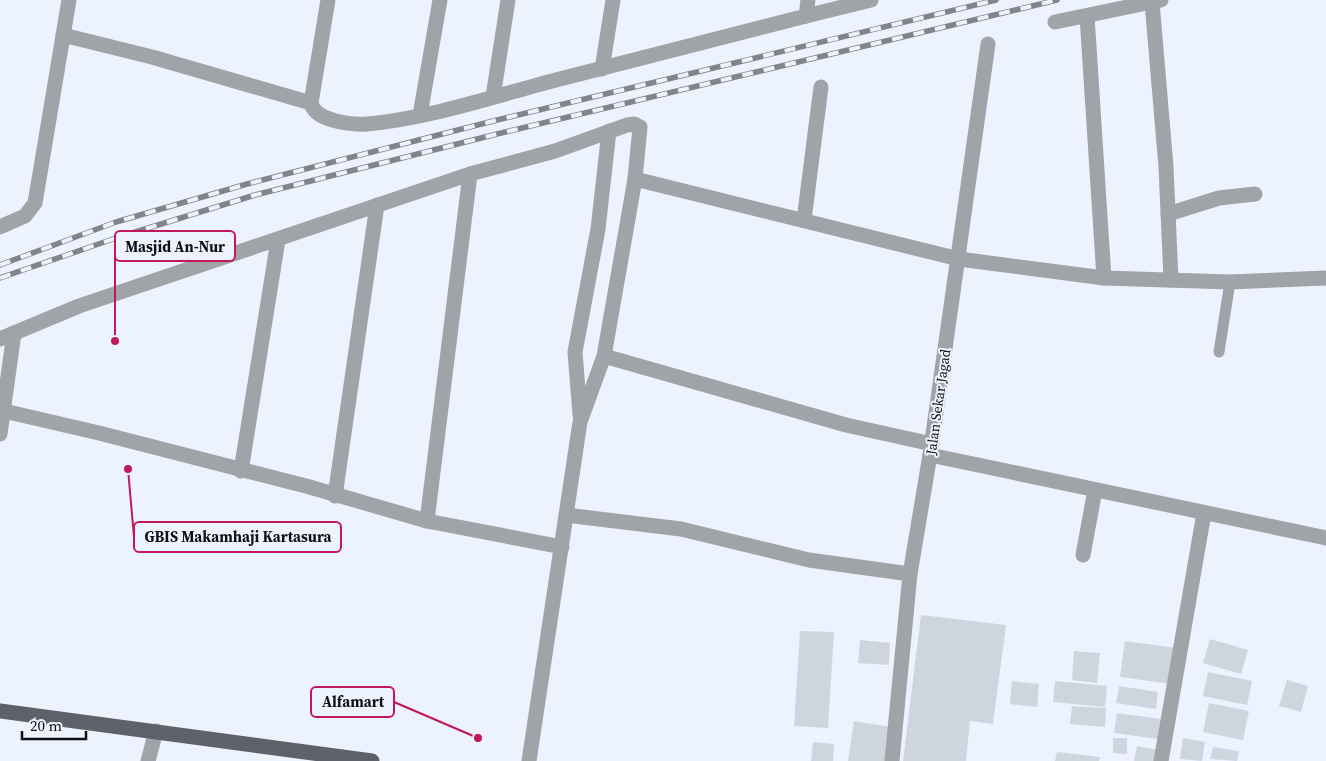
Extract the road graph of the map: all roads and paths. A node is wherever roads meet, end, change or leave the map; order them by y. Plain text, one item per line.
1 (68, 0) edge
2 (328, 0) edge
3 (440, 0) edge
4 (508, 0) edge
5 (613, 0) edge
6 (808, 0) edge
7 (871, 0) edge
8 (1157, 1) edge
9 (806, 16) junction
10 (1087, 16) junction
11 (1054, 22) dead end
12 (63, 35) junction
13 (988, 44) dead end
14 (602, 69) junction
15 (822, 87) dead end
16 (493, 97) junction
17 (311, 103) junction
18 (420, 114) junction
19 (609, 132) junction
20 (470, 174) junction
21 (635, 180) junction
22 (1255, 194) dead end
23 (377, 205) junction
24 (1168, 214) junction
25 (804, 220) junction
26 (0, 227) edge
27 (278, 240) junction
28 (959, 259) junction
29 (1104, 278) junction
30 (1326, 278) edge
31 (1171, 280) junction
32 (1230, 282) junction
33 (14, 332) junction
34 (0, 339) edge
35 (1218, 352) dead end
36 (604, 356) junction
37 (4, 411) junction
38 (580, 422) junction
39 (0, 434) edge
40 (931, 450) junction
41 (240, 471) junction
42 (1095, 490) junction
43 (335, 496) junction
44 (1204, 513) junction
45 (566, 515) junction
46 (428, 521) junction
47 (1326, 538) edge
48 (562, 547) junction
49 (1083, 555) dead end
50 (910, 574) junction
51 (0, 711) edge
52 (156, 730) junction
53 (148, 761) edge
54 (372, 761) edge
55 (528, 761) edge
56 (892, 761) edge
57 (1161, 761) edge

1 - 12 street
2 - 17 street
3 - 18 street
4 - 16 street
5 - 14 street
6 - 9 street
7 - 9 street
8 - 10 street
8 - 24 street
9 - 14 street
10 - 11 street
10 - 29 street
12 - 17 street
12 - 26 street
13 - 28 street, Jalan Sekar Jagad
14 - 16 street
15 - 25 street
16 - 18 street
17 - 18 street
19 - 20 street
19 - 21 street
19 - 38 street
20 - 23 street
20 - 46 street
21 - 25 street
21 - 36 street
22 - 24 street
23 - 27 street
23 - 43 street
24 - 31 street
25 - 28 street
27 - 33 street
27 - 41 street
28 - 29 street
28 - 40 street, Jalan Sekar Jagad
29 - 31 street
30 - 32 street
31 - 32 street
32 - 35 lane
33 - 34 street
33 - 37 street
36 - 38 street
36 - 40 street
37 - 39 street
37 - 41 street
38 - 45 street
40 - 42 street
40 - 50 street, Jalan Sekar Jagad
41 - 43 street
42 - 44 street
42 - 49 street
43 - 46 street
44 - 47 street
44 - 57 street
45 - 48 street
45 - 50 street
46 - 48 street
48 - 55 street
50 - 56 street, Jalan Sekar Jagad
51 - 52 main road
52 - 53 street
52 - 54 main road

